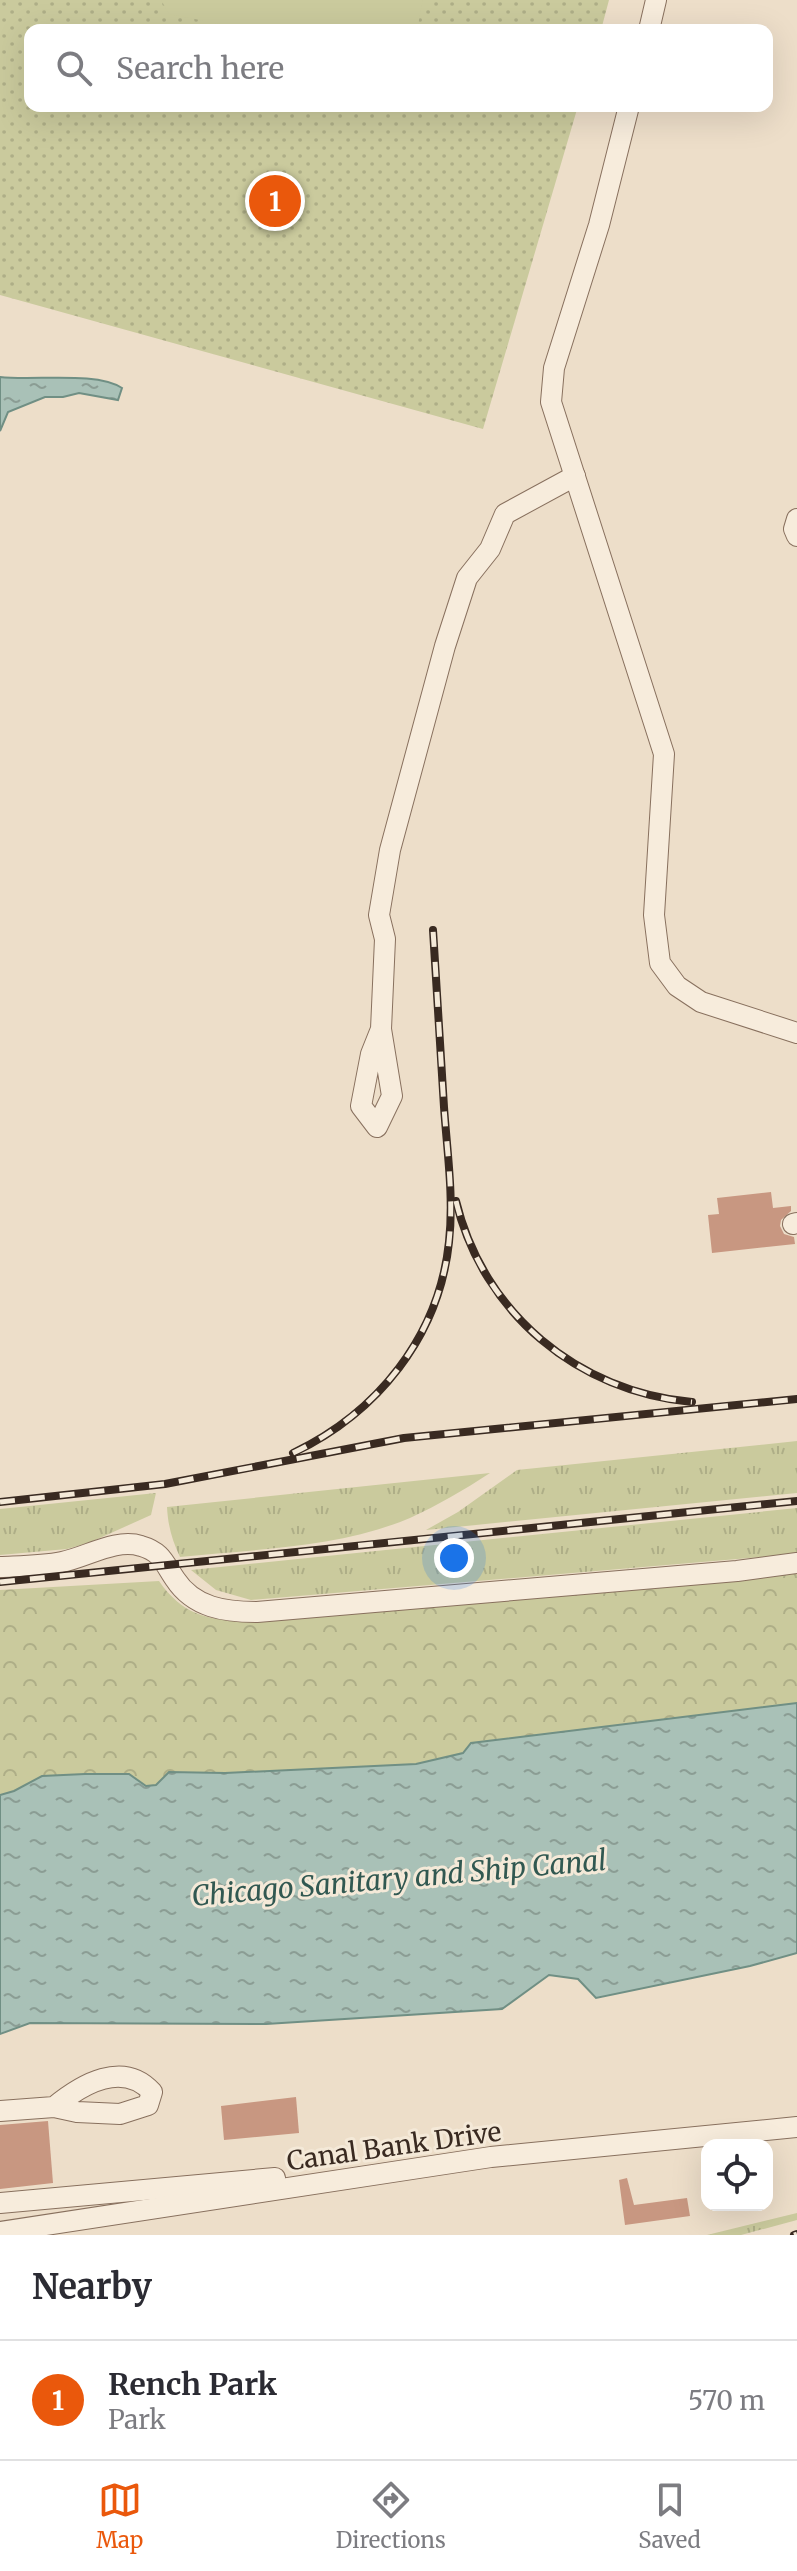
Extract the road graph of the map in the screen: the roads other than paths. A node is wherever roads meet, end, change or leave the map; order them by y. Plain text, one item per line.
1 (656, 0) edge
2 (650, 24) edge
3 (627, 112) edge
4 (575, 476) junction
5 (797, 519) edge
6 (797, 536) edge
7 (381, 1029) dead end
8 (797, 1033) edge
9 (797, 1563) edge
10 (0, 1567) edge
11 (54, 2107) dead end
12 (0, 2111) edge
13 (797, 2127) edge
14 (307, 2175) dead end
15 (0, 2203) edge
16 (0, 2232) edge

1 - 2 lane
3 - 4 lane
4 - 7 lane
4 - 8 lane
5 - 6 lane
9 - 10 lane
11 - 12 lane
13 - 16 lane, Canal Bank Drive
14 - 15 lane

